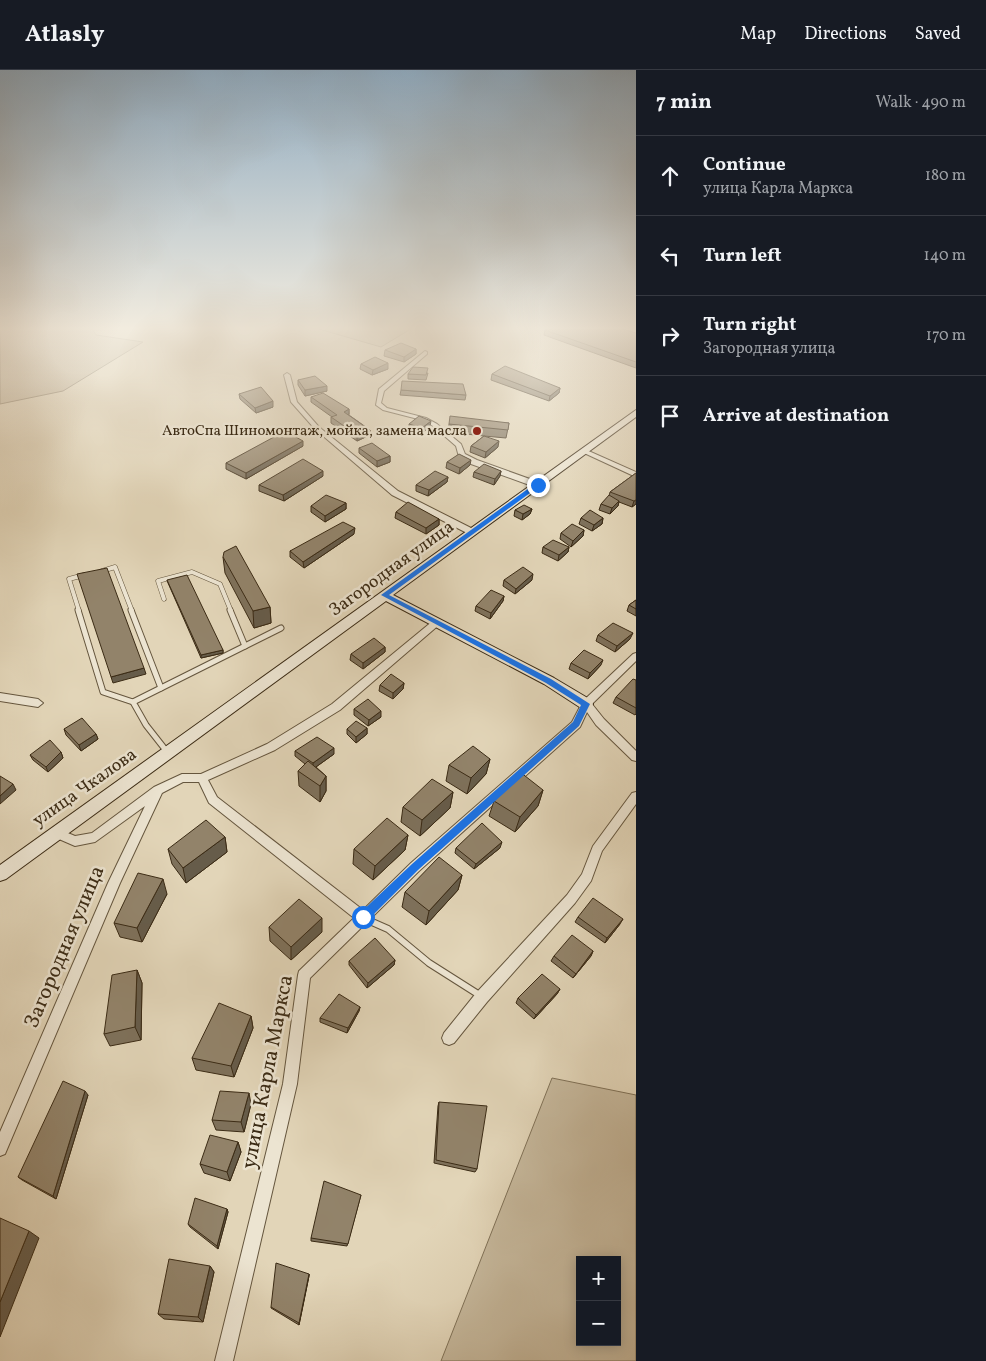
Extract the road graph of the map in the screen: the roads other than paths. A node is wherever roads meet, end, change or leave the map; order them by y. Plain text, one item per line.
1 (290, 387) edge
2 (384, 387) edge
3 (636, 413) edge
4 (584, 451) junction
5 (636, 475) edge
6 (538, 485) junction
7 (472, 532) junction
8 (96, 572) edge
9 (87, 575) edge
10 (384, 595) junction
11 (164, 599) dead end
12 (437, 622) junction
13 (281, 628) dead end
14 (245, 646) junction
15 (636, 656) edge
16 (161, 688) junction
17 (0, 697) edge
18 (133, 702) junction
19 (38, 703) dead end
20 (586, 704) junction
21 (169, 753) junction
22 (636, 757) edge
23 (202, 778) junction
24 (158, 790) junction
25 (636, 796) edge
26 (56, 833) junction
27 (0, 874) edge
28 (363, 917) junction
29 (482, 997) junction
30 (449, 1038) dead end
31 (0, 1149) edge
32 (224, 1361) edge

1 - 7 street
2 - 6 street
3 - 4 street, Загородная улица
4 - 5 street
4 - 6 street, Загородная улица
6 - 7 street, Загородная улица
7 - 10 street, Загородная улица
8 - 16 lane
9 - 18 lane
10 - 12 street
10 - 21 street, Загородная улица
11 - 14 lane
12 - 20 street
12 - 23 street
13 - 14 lane
14 - 16 lane
15 - 20 street, улица Карла Маркса
16 - 18 lane
17 - 19 street
18 - 21 lane
20 - 22 street
20 - 28 street, улица Карла Маркса
21 - 26 street, улица Чкалова
23 - 24 street
23 - 28 street
24 - 26 street
24 - 31 street, Загородная улица
25 - 29 street
26 - 27 street, улица Чкалова
28 - 29 lane
28 - 32 street, улица Карла Маркса
29 - 30 street

